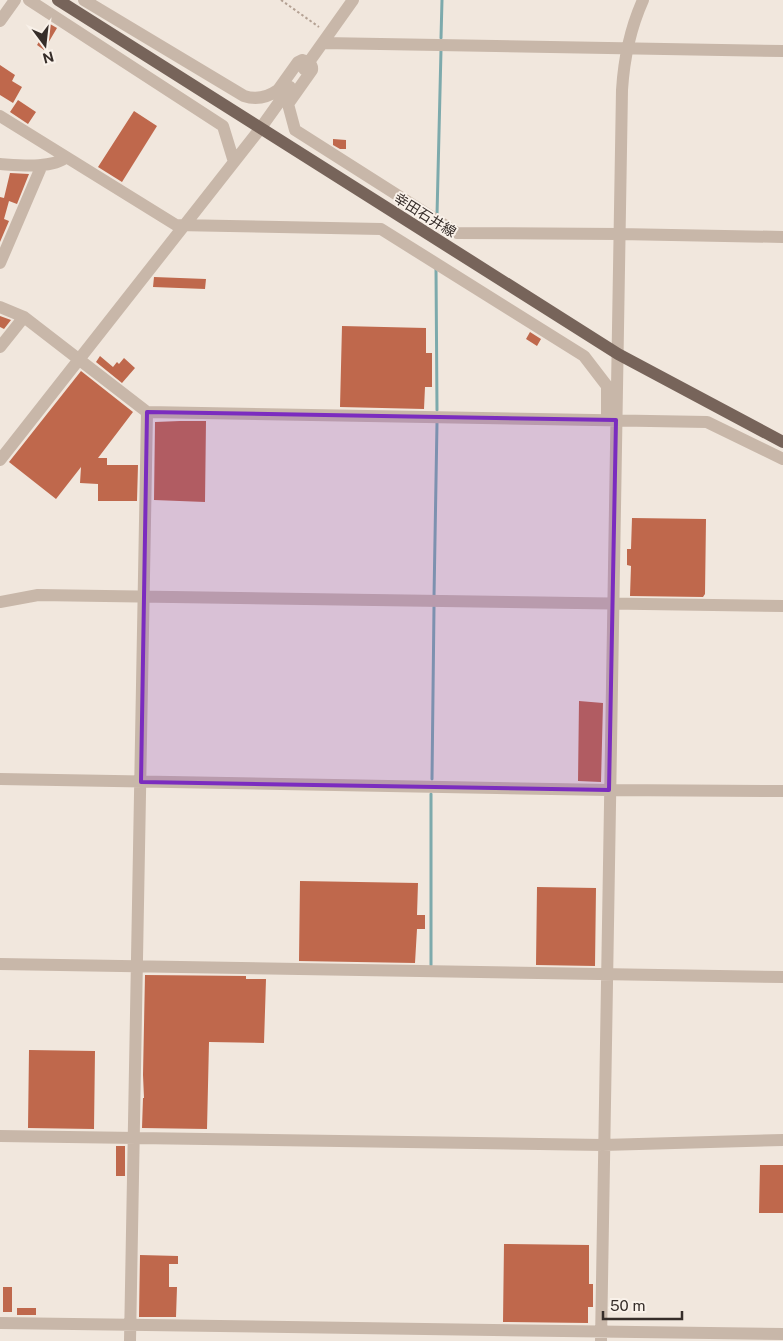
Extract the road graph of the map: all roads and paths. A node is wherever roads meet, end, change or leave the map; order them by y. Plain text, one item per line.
1 (16, 0) edge
2 (29, 0) edge
3 (58, 0) edge
4 (84, 0) edge
5 (281, 0) edge
6 (353, 0) edge
7 (643, 0) edge
8 (0, 21) edge
9 (326, 39) junction
10 (627, 48) junction
11 (783, 52) edge
12 (308, 63) junction
13 (0, 116) edge
14 (260, 129) junction
15 (66, 157) junction
16 (234, 162) junction
17 (0, 164) edge
18 (42, 165) junction
19 (185, 225) junction
20 (783, 229) edge
21 (620, 234) junction
22 (734, 236) junction
23 (783, 237) edge
24 (783, 245) edge
25 (0, 263) edge
26 (0, 307) edge
27 (24, 317) junction
28 (0, 347) edge
29 (618, 354) junction
30 (79, 359) junction
31 (147, 412) junction
32 (612, 420) junction
33 (783, 442) edge
34 (783, 459) edge
35 (0, 460) edge
36 (144, 597) junction
37 (0, 602) edge
38 (613, 604) junction
39 (783, 606) edge
40 (0, 779) edge
41 (141, 782) junction
42 (609, 790) junction
43 (783, 791) edge
44 (0, 964) edge
45 (137, 966) junction
46 (608, 975) junction
47 (783, 977) edge
48 (0, 1136) edge
49 (134, 1138) junction
50 (783, 1140) edge
51 (603, 1145) junction
52 (0, 1322) edge
53 (131, 1324) junction
54 (783, 1334) edge
55 (601, 1336) edge
56 (130, 1341) edge

1 - 8 street
2 - 16 street
3 - 14 main road, 幸田石井線
4 - 12 street
5 - 9 path
6 - 9 street
7 - 10 street
9 - 10 street
9 - 12 street
10 - 11 street
10 - 21 street
12 - 14 street
12 - 21 street
13 - 15 street
14 - 16 street
14 - 29 main road, 幸田石井線
15 - 18 street
15 - 19 street
16 - 19 street
17 - 18 street
18 - 25 street
19 - 30 street
19 - 32 street
20 - 22 street
21 - 22 street
21 - 29 street
22 - 23 street
22 - 24 street
26 - 27 street
27 - 28 street
27 - 30 street
29 - 32 street
29 - 33 main road, 幸田石井線
30 - 31 street
30 - 35 street
31 - 32 street
31 - 36 street
32 - 34 street
32 - 38 street
36 - 37 street
36 - 38 street
36 - 41 street
38 - 39 street
38 - 42 street
40 - 41 street
41 - 42 street
41 - 45 street
42 - 43 street
42 - 46 street
44 - 45 street
45 - 46 street
45 - 49 street
46 - 47 street
46 - 51 street
48 - 49 street
49 - 51 street
49 - 53 street
50 - 51 street
51 - 55 street
52 - 53 street
53 - 55 street
53 - 56 street
54 - 55 street

